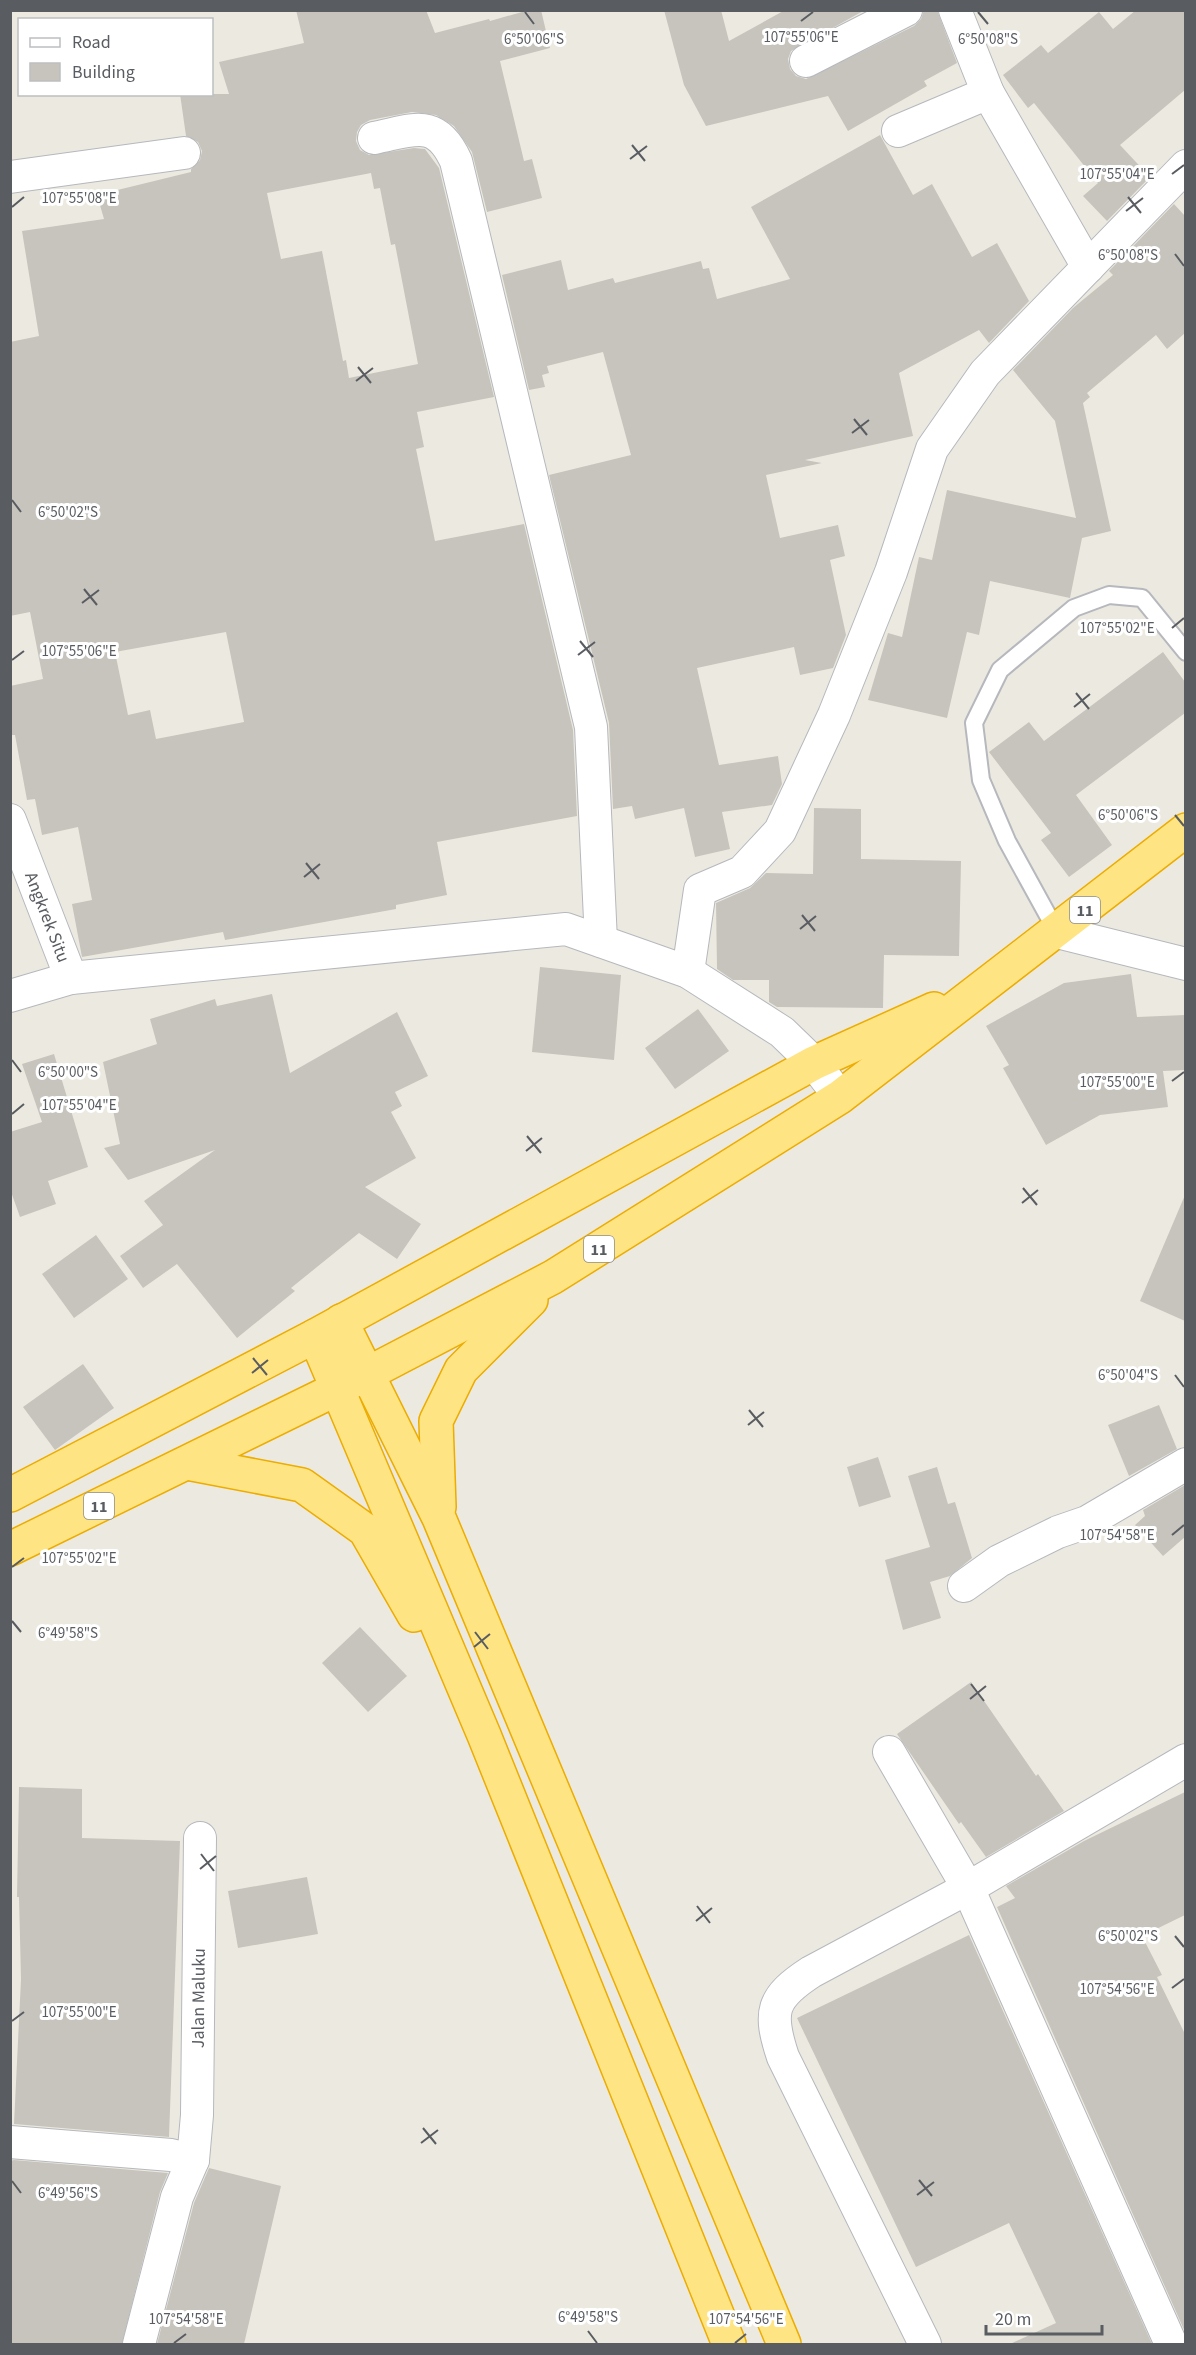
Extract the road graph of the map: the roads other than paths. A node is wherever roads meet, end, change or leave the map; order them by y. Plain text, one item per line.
1 (906, 10) edge
2 (955, 10) edge
3 (806, 61) dead end
4 (988, 93) junction
5 (898, 131) dead end
6 (374, 138) dead end
7 (184, 153) dead end
8 (1185, 166) edge
9 (10, 177) edge
10 (1088, 267) junction
11 (1185, 652) edge
12 (10, 820) edge
13 (1185, 830) edge
14 (1057, 932) junction
15 (601, 941) junction
16 (1185, 964) edge
17 (688, 972) junction
18 (71, 978) junction
19 (982, 988) junction
20 (10, 996) edge
21 (814, 1063) junction
22 (840, 1097) junction
23 (553, 1277) junction
24 (328, 1328) junction
25 (367, 1374) junction
26 (337, 1388) junction
27 (187, 1463) junction
28 (1185, 1464) edge
29 (10, 1495) edge
30 (440, 1518) junction
31 (10, 1550) edge
32 (964, 1586) dead end
33 (484, 1735) junction
34 (890, 1752) dead end
35 (1185, 1760) edge
36 (200, 1838) dead end
37 (968, 1888) junction
38 (10, 2142) edge
39 (193, 2160) junction
40 (139, 2344) edge
41 (729, 2344) edge
42 (784, 2344) edge
43 (925, 2344) edge
44 (1171, 2344) edge

1 - 3 street
2 - 4 street
4 - 5 street
4 - 10 street
6 - 15 street
7 - 9 street
8 - 10 street
10 - 17 street
11 - 14 lane
12 - 18 street, Angkrek Situ
13 - 14 highway, 11
14 - 16 street
14 - 19 highway, 11
15 - 17 street
15 - 18 street
17 - 21 street
18 - 20 street
19 - 21 highway, 11
19 - 22 highway, 11
21 - 22 street
21 - 24 highway, 11
22 - 23 highway, 11
23 - 25 highway, 11
23 - 30 highway
24 - 25 highway
24 - 26 highway
24 - 29 highway, 11
25 - 26 highway, 11
25 - 30 highway
26 - 27 highway, 11
26 - 33 highway
27 - 31 highway, 11
27 - 33 highway
28 - 32 street
30 - 42 highway
33 - 41 highway
34 - 37 street
35 - 37 street
36 - 39 street, Jalan Maluku
37 - 43 street
37 - 44 street
38 - 39 street
39 - 40 street, Jalan Maluku

